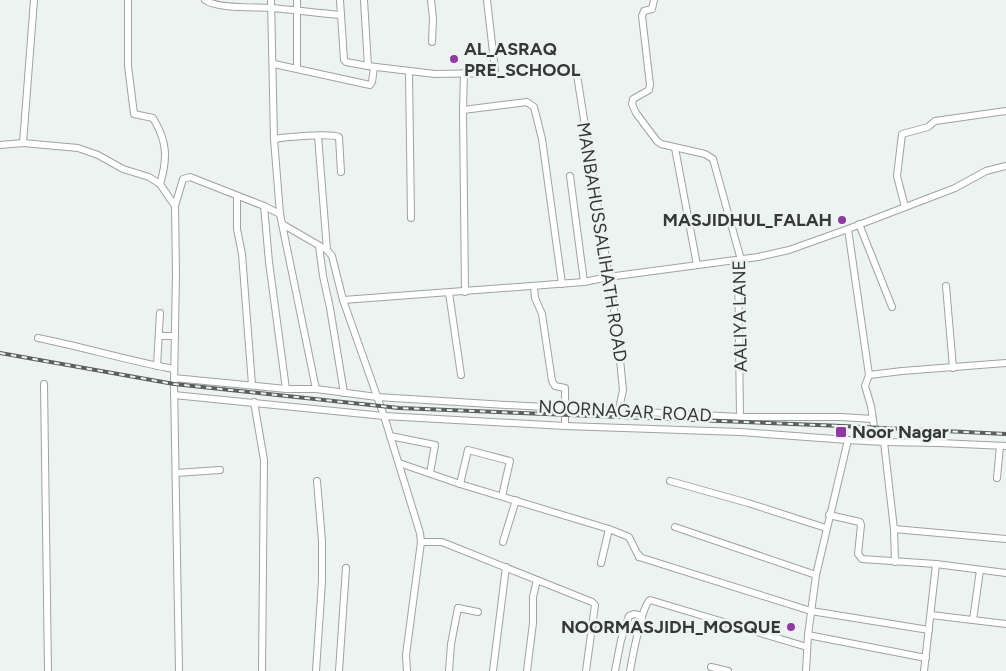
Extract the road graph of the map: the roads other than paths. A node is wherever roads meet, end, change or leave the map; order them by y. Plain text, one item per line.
1 (34, 0) edge
2 (128, 0) edge
3 (205, 0) edge
4 (271, 0) edge
5 (297, 0) edge
6 (340, 0) edge
7 (364, 0) edge
8 (431, 0) edge
9 (487, 0) edge
10 (654, 0) edge
11 (271, 8) junction
12 (298, 11) junction
13 (342, 15) junction
14 (432, 42) dead end
15 (274, 64) junction
16 (371, 67) junction
17 (297, 68) junction
18 (409, 72) junction
19 (464, 72) junction
20 (577, 75) dead end
21 (463, 110) junction
22 (1006, 111) edge
23 (318, 136) junction
24 (274, 139) junction
25 (22, 143) junction
26 (0, 145) edge
27 (676, 148) junction
28 (1006, 166) edge
29 (341, 172) dead end
30 (570, 176) dead end
31 (160, 184) junction
32 (237, 196) junction
33 (175, 206) junction
34 (264, 206) junction
35 (905, 207) junction
36 (280, 214) junction
37 (411, 218) dead end
38 (282, 224) junction
39 (859, 224) junction
40 (848, 229) junction
41 (319, 246) junction
42 (327, 250) junction
43 (741, 260) junction
44 (697, 265) junction
45 (608, 277) junction
46 (584, 282) junction
47 (562, 284) junction
48 (534, 286) junction
49 (946, 286) dead end
50 (465, 292) junction
51 (448, 293) junction
52 (344, 300) junction
53 (892, 307) dead end
54 (160, 313) dead end
55 (159, 336) junction
56 (175, 336) junction
57 (38, 338) dead end
58 (1006, 363) edge
59 (158, 366) junction
60 (953, 368) junction
61 (174, 369) junction
62 (461, 375) dead end
63 (869, 375) junction
64 (174, 378) junction
65 (44, 384) dead end
66 (252, 385) junction
67 (286, 389) junction
68 (316, 390) junction
69 (344, 393) junction
70 (174, 395) junction
71 (377, 397) junction
72 (254, 402) junction
73 (565, 407) junction
74 (619, 410) junction
75 (384, 416) junction
76 (740, 417) junction
77 (873, 419) junction
78 (565, 426) junction
79 (390, 436) junction
80 (848, 440) junction
81 (884, 442) junction
82 (1003, 446) edge
83 (399, 463) junction
84 (220, 470) dead end
85 (176, 473) junction
86 (430, 474) junction
87 (997, 478) dead end
88 (317, 481) dead end
89 (670, 481) dead end
90 (460, 484) junction
91 (502, 496) junction
92 (516, 500) junction
93 (829, 515) junction
94 (675, 527) dead end
95 (826, 528) junction
96 (894, 528) junction
97 (609, 529) junction
98 (1006, 539) edge
99 (421, 542) junction
100 (503, 542) dead end
101 (895, 562) junction
102 (601, 563) dead end
103 (936, 564) junction
104 (506, 567) junction
105 (346, 568) dead end
106 (980, 570) junction
107 (1006, 572) edge
108 (816, 575) junction
109 (537, 580) junction
110 (811, 611) junction
111 (478, 612) dead end
112 (931, 615) junction
113 (642, 616) junction
114 (973, 620) junction
115 (1006, 624) edge
116 (929, 630) junction
117 (808, 635) junction
118 (807, 647) junction
119 (926, 658) junction
120 (711, 668) dead end
121 (48, 671) edge
122 (179, 671) edge
123 (262, 671) edge
124 (316, 671) edge
125 (338, 671) edge
126 (406, 671) edge
127 (448, 671) edge
128 (493, 671) edge
129 (526, 671) edge
130 (586, 671) edge
131 (615, 671) edge
132 (630, 671) edge
133 (728, 671) edge
134 (806, 671) edge
135 (924, 671) edge

1 - 25 street
2 - 31 street
3 - 11 street
4 - 11 street
5 - 12 street
6 - 13 street
7 - 16 street
8 - 14 street
9 - 19 street
10 - 27 street
11 - 12 street
11 - 15 street
12 - 13 street
12 - 17 street
13 - 16 street
15 - 17 street
15 - 24 street
16 - 17 street
16 - 18 street
18 - 19 street
18 - 37 street
19 - 21 street
20 - 45 street, MANBAHUSSALIHATH ROAD
21 - 47 street
21 - 50 street
22 - 35 street
23 - 24 street
23 - 29 street
23 - 42 street
24 - 36 street
25 - 26 street
25 - 31 street
27 - 43 street, AALIYA LANE
27 - 44 street
28 - 35 street
30 - 46 street
31 - 33 street
32 - 33 street
32 - 34 street
32 - 66 street
33 - 56 street
34 - 36 street
34 - 67 street
35 - 39 street
36 - 38 street
38 - 41 street
38 - 68 street
39 - 40 street
39 - 53 street
40 - 43 street
40 - 63 street
41 - 42 street
41 - 69 street
42 - 52 street
43 - 44 street
43 - 76 street, AALIYA LANE
44 - 45 street
45 - 46 street
45 - 74 street, MANBAHUSSALIHATH ROAD
46 - 47 street
47 - 48 street
48 - 50 street
48 - 73 street
49 - 60 street
50 - 51 street
51 - 52 street
51 - 62 street
52 - 71 street
54 - 55 street
55 - 56 street
55 - 59 street
56 - 61 street
57 - 59 street
58 - 60 street
59 - 61 street
60 - 63 street
61 - 64 street
63 - 77 street
64 - 66 street, NOORNAGAR_ROAD
64 - 70 street
65 - 121 street
66 - 67 street, NOORNAGAR_ROAD
67 - 68 street, NOORNAGAR_ROAD
68 - 69 street, NOORNAGAR_ROAD
69 - 71 street, NOORNAGAR_ROAD
70 - 72 street
70 - 85 street
71 - 73 street, NOORNAGAR_ROAD
71 - 75 street
72 - 75 street
72 - 123 street
73 - 74 street, NOORNAGAR_ROAD
73 - 78 street
74 - 76 street, NOORNAGAR_ROAD
75 - 78 street
75 - 79 street
76 - 77 street, NOORNAGAR_ROAD
77 - 81 street
78 - 80 street
79 - 83 street
79 - 86 street
80 - 81 street
80 - 93 street
81 - 82 street
81 - 96 street
82 - 87 street
83 - 86 street
83 - 99 street
84 - 85 street
85 - 122 street
86 - 90 street
88 - 124 street
89 - 95 street
90 - 91 street
90 - 91 street
91 - 92 street
92 - 97 street
92 - 100 street
93 - 95 street
93 - 101 street
94 - 108 street
95 - 108 street
96 - 98 street
96 - 101 street
97 - 102 street
97 - 110 street
99 - 104 street
99 - 126 street
101 - 103 street
103 - 106 street
103 - 112 street
104 - 109 street
104 - 128 street
105 - 125 street
106 - 107 street
106 - 114 street
108 - 110 street
109 - 129 street
109 - 130 street
110 - 116 street
110 - 117 street
111 - 127 street
112 - 114 street
112 - 116 street
113 - 118 street
113 - 131 street
113 - 132 street
114 - 115 street
116 - 119 street
117 - 118 street
117 - 119 street
118 - 134 street
119 - 135 street
120 - 133 street

